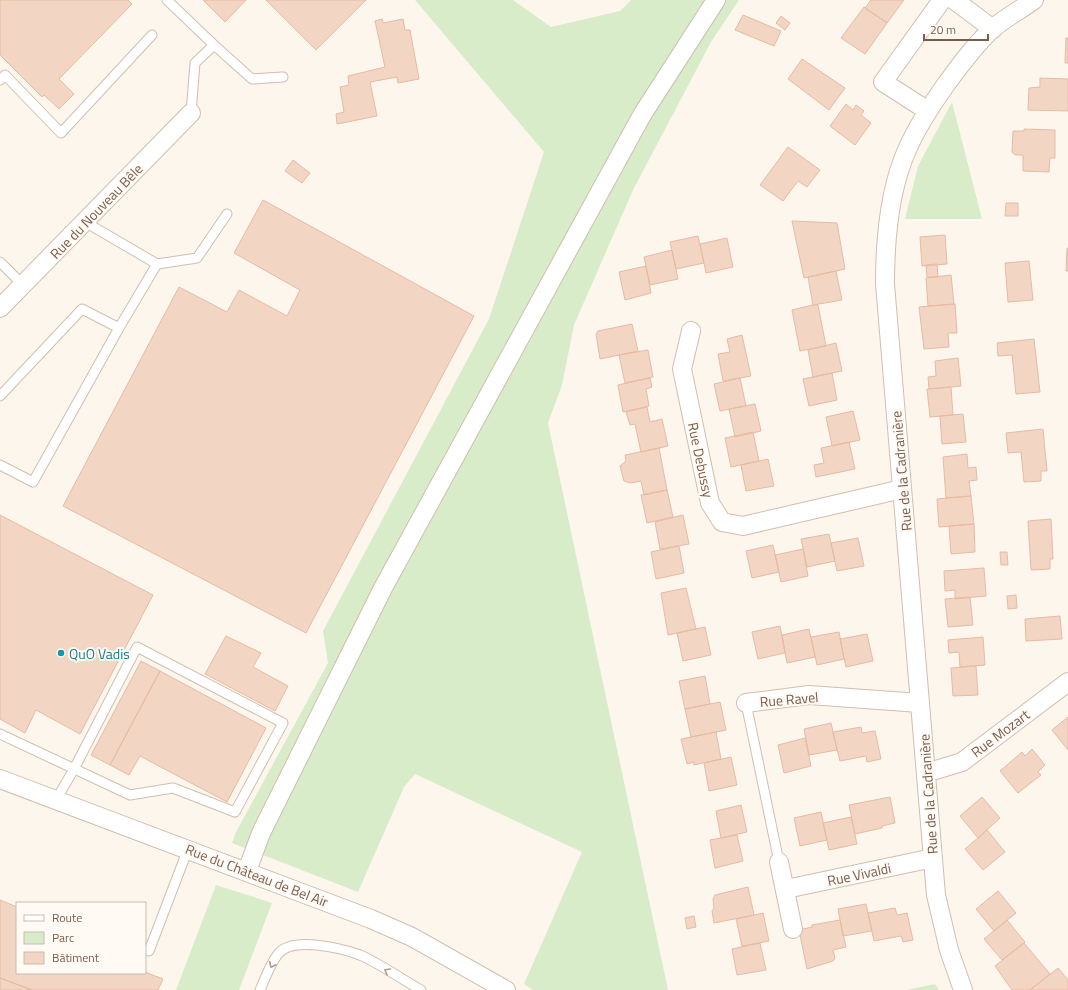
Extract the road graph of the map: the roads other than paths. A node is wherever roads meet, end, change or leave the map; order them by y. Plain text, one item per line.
1 (167, 0) edge
2 (716, 0) edge
3 (942, 0) edge
4 (954, 0) edge
5 (1034, 0) edge
6 (993, 29) junction
7 (152, 35) dead end
8 (214, 45) junction
9 (284, 77) dead end
10 (0, 80) edge
11 (928, 111) junction
12 (191, 113) joint
13 (227, 214) dead end
14 (85, 222) junction
15 (0, 262) edge
16 (157, 264) junction
17 (23, 285) junction
18 (0, 308) edge
19 (118, 328) junction
20 (692, 331) dead end
21 (0, 396) edge
22 (0, 465) edge
23 (902, 489) junction
24 (1068, 682) edge
25 (746, 703) joint
26 (920, 703) junction
27 (0, 734) edge
28 (74, 769) junction
29 (926, 772) junction
30 (0, 779) edge
31 (56, 800) junction
32 (188, 849) junction
33 (933, 858) junction
34 (779, 862) joint
35 (247, 871) junction
36 (786, 889) junction
37 (793, 929) dead end
38 (149, 951) dead end
39 (260, 990) edge
40 (421, 990) edge
41 (506, 990) edge
42 (963, 990) edge

1 - 8 lane
2 - 35 street
3 - 11 street
4 - 6 street
5 - 6 street, Rue de la Cadranière
6 - 11 street, Rue de la Cadranière
7 - 10 lane
8 - 9 lane
8 - 12 lane
11 - 23 street, Rue de la Cadranière
12 - 14 street, Rue du Nouveau Bêle
13 - 16 lane
14 - 16 lane
14 - 17 street, Rue du Nouveau Bêle
15 - 17 lane
16 - 19 lane
17 - 18 street, Rue du Nouveau Bêle
19 - 21 lane
19 - 22 lane
20 - 23 street, Rue Debussy
23 - 26 street, Rue de la Cadranière
24 - 29 street, Rue Mozart
25 - 26 street, Rue Ravel
25 - 34 lane, Rue Ravel
26 - 29 street, Rue de la Cadranière
27 - 28 lane
28 - 28 lane
28 - 31 lane
29 - 33 street, Rue de la Cadranière
30 - 31 street, Rue du Château de Bel Air
31 - 32 street, Rue du Château de Bel Air
32 - 35 street, Rue du Château de Bel Air
32 - 38 lane
33 - 36 street, Rue Vivaldi
33 - 42 street, Rue de la Cadranière
34 - 36 street
35 - 41 street, Rue du Château de Bel Air
36 - 37 street
40 -> 39 lane

